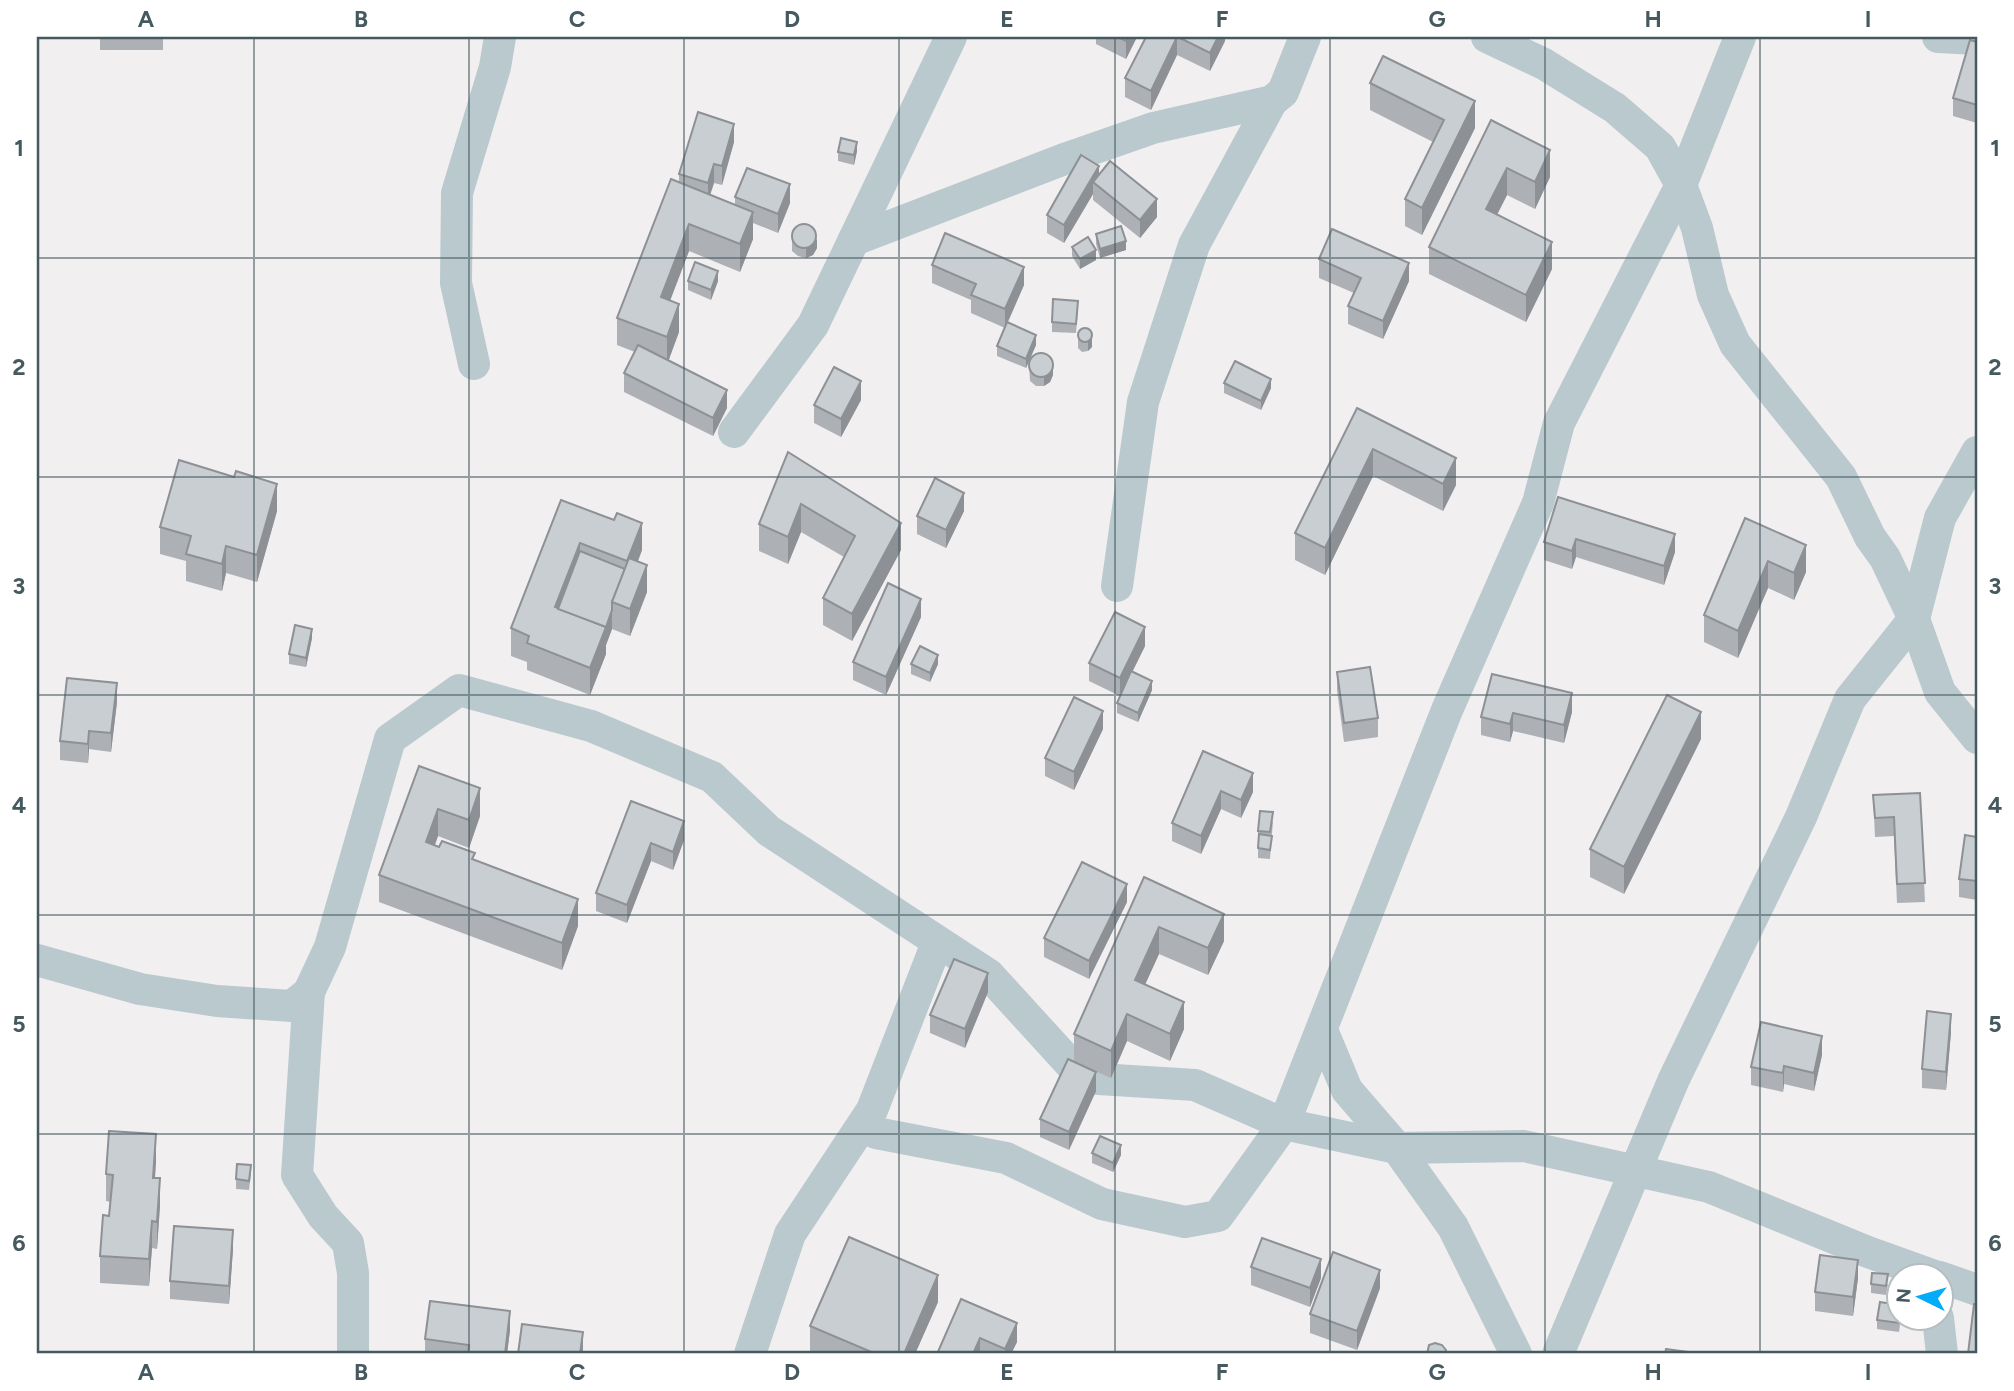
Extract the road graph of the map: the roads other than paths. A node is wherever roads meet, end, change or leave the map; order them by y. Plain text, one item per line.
1 (500, 37) edge
2 (951, 37) edge
3 (1305, 37) edge
4 (1486, 37) edge
5 (1740, 37) edge
6 (1938, 37) edge
7 (1977, 39) edge
8 (1272, 101) junction
9 (1681, 185) junction
10 (854, 240) junction
11 (474, 364) dead end
12 (734, 432) dead end
13 (1977, 452) edge
14 (1118, 586) dead end
15 (1914, 619) junction
16 (1977, 738) edge
17 (937, 943) junction
18 (37, 960) edge
19 (309, 992) junction
20 (1322, 1030) junction
21 (1284, 1124) junction
22 (876, 1133) dead end
23 (1397, 1148) junction
24 (1634, 1170) junction
25 (1897, 1262) edge
26 (1954, 1282) edge
27 (1977, 1290) edge
28 (1940, 1332) edge
29 (353, 1354) edge
30 (750, 1354) edge
31 (1516, 1354) edge
32 (1558, 1354) edge
33 (1942, 1354) edge

1 - 11 street
2 - 10 street
3 - 8 street
4 - 9 street
5 - 9 street
6 - 7 street
8 - 10 street
8 - 14 street
9 - 15 street
9 - 20 street
10 - 12 street
13 - 15 street
15 - 16 street
15 - 24 street
17 - 19 street
17 - 21 street
17 - 30 street
18 - 19 street
19 - 29 street
20 - 21 street
20 - 23 street
21 - 22 street
21 - 23 street
23 - 24 street
23 - 31 street
24 - 25 street
24 - 32 street
26 - 27 street
28 - 33 street

